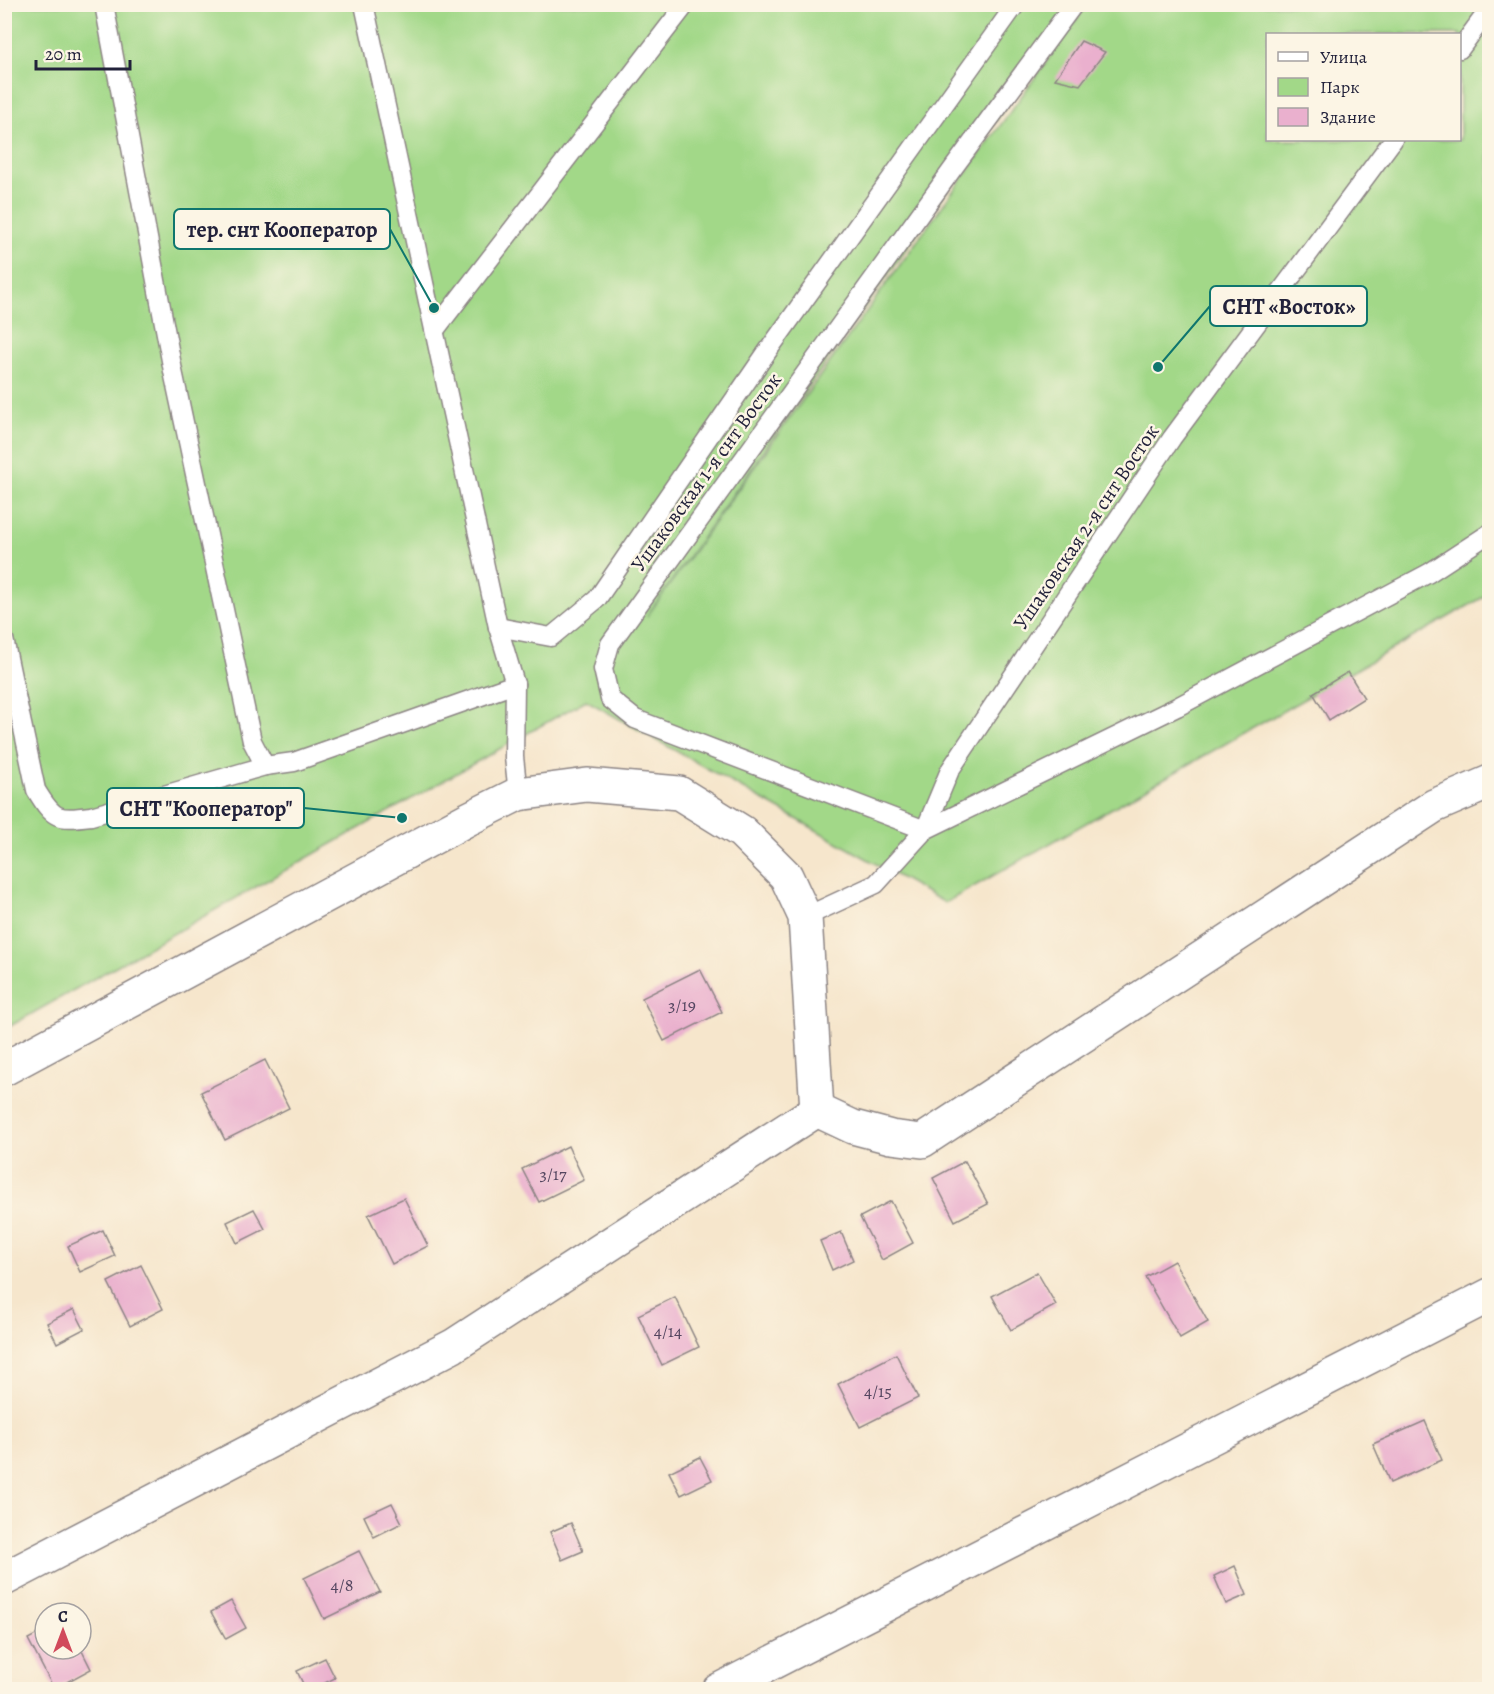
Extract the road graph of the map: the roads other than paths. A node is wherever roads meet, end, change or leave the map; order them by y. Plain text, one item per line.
1 (104, 4) edge
2 (686, 4) edge
3 (1016, 4) edge
4 (1074, 4) edge
5 (366, 7) edge
6 (1490, 8) edge
7 (1461, 48) edge
8 (1392, 141) edge
9 (435, 330) junction
10 (1490, 532) edge
11 (498, 627) junction
12 (4, 639) edge
13 (515, 684) junction
14 (265, 766) junction
15 (1490, 782) edge
16 (518, 794) junction
17 (925, 830) junction
18 (805, 917) junction
19 (4, 1069) edge
20 (817, 1110) junction
21 (1490, 1295) edge
22 (4, 1579) edge
23 (719, 1689) edge

1 - 14 lane
2 - 9 lane
3 - 11 lane
4 - 17 lane, Ушаковская 1-я снт Восток
5 - 9 lane
6 - 7 lane
8 - 17 lane, Ушаковская 2-я снт Восток
9 - 11 lane
10 - 17 lane
11 - 13 lane
12 - 14 lane
13 - 14 lane
13 - 16 lane
15 - 20 street
16 - 18 street
16 - 19 street
17 - 18 lane, Ушаковская 2-я снт Восток
18 - 20 street
20 - 22 street
21 - 23 street

